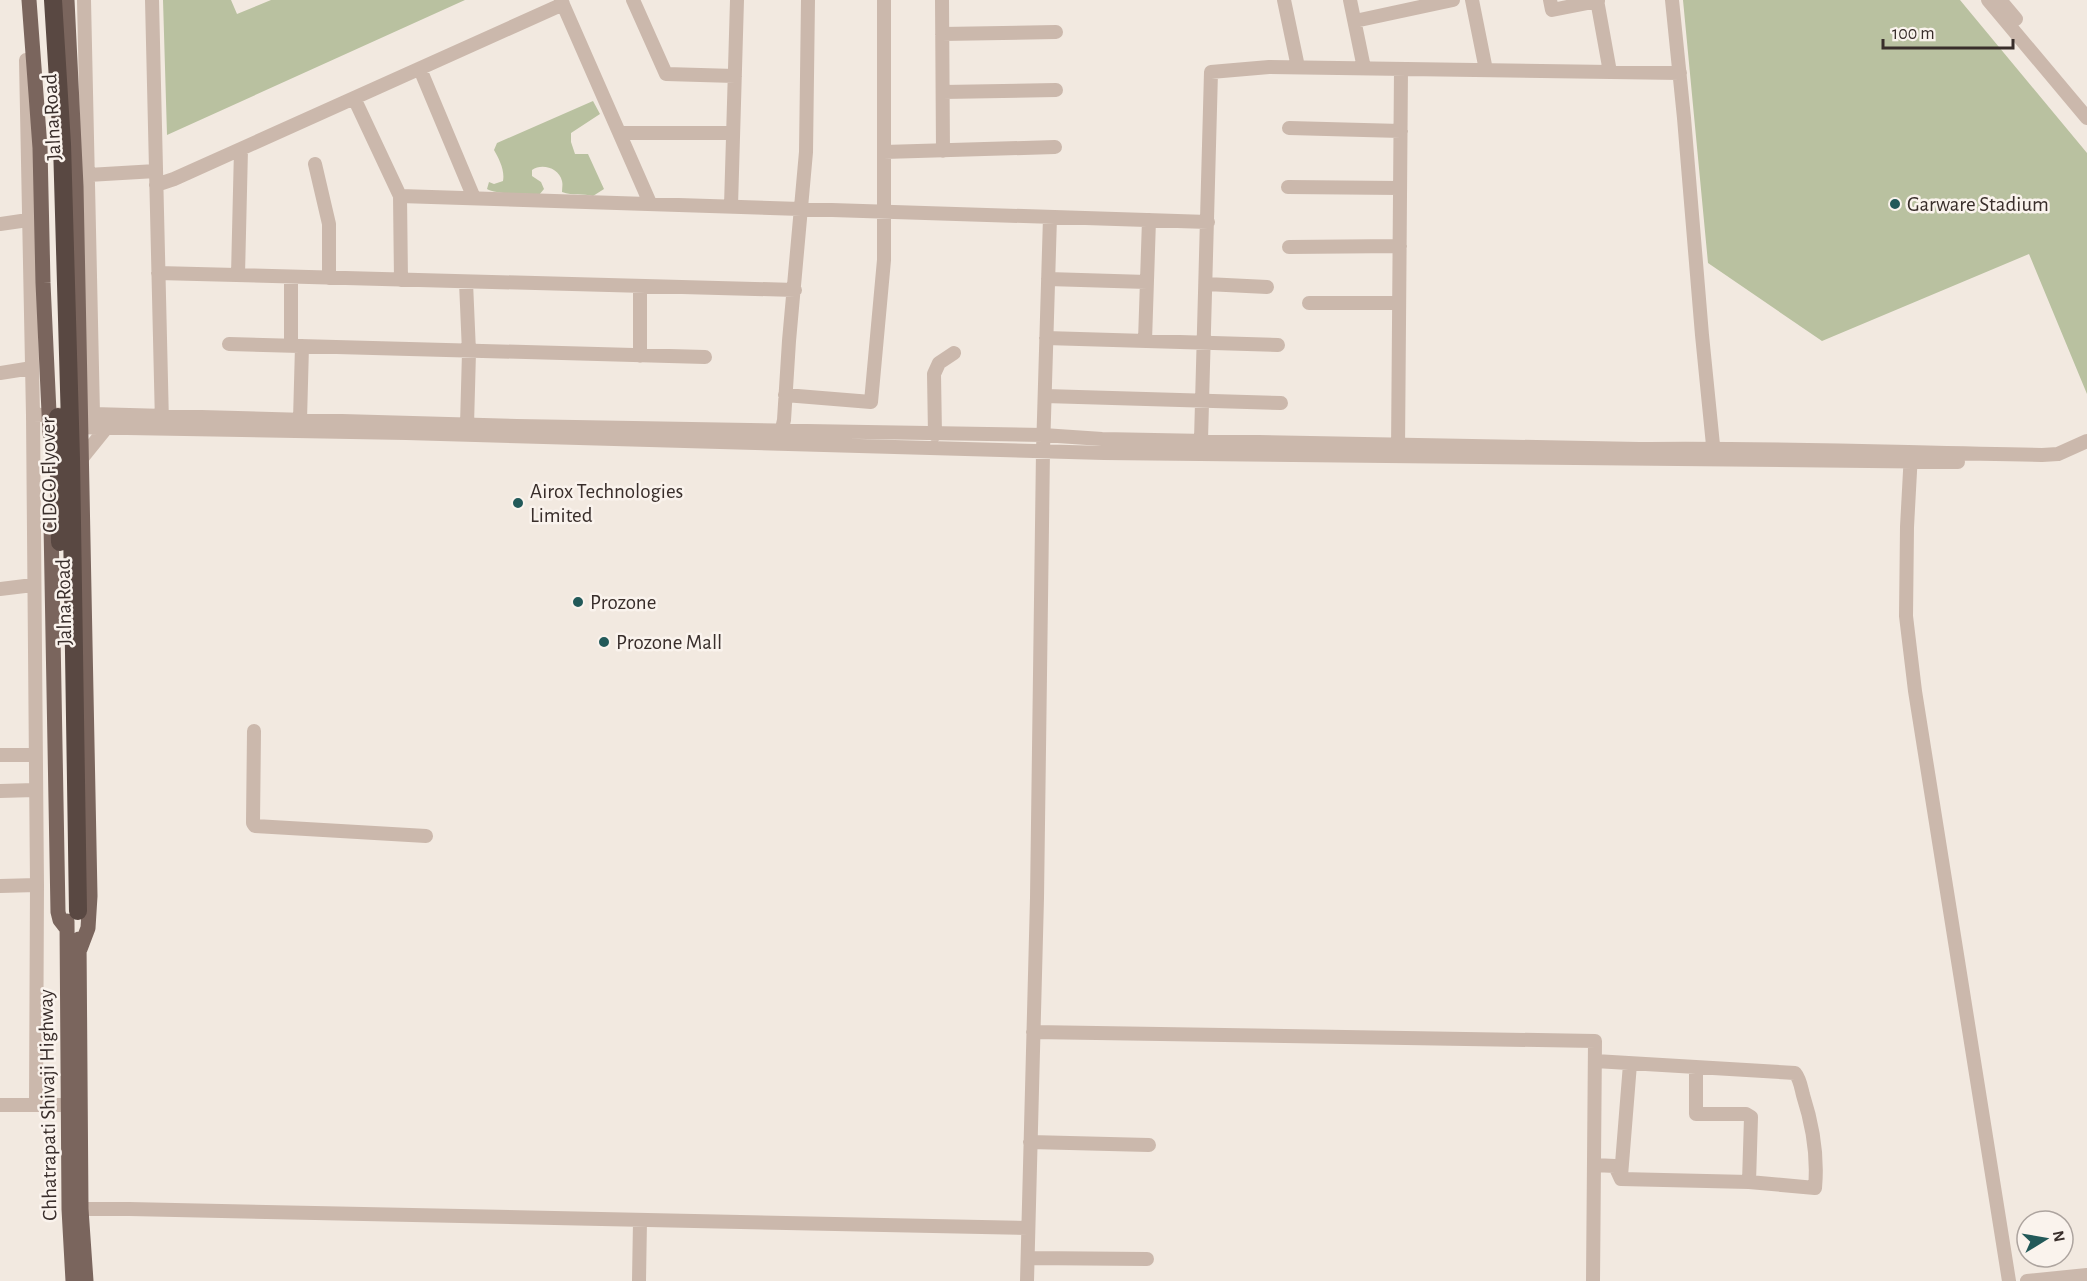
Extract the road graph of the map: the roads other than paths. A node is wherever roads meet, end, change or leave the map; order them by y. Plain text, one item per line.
1 (29, 0) edge
2 (42, 0) edge
3 (52, 0) edge
4 (67, 0) edge
5 (84, 0) edge
6 (152, 0) edge
7 (633, 0) edge
8 (737, 0) edge
9 (808, 0) edge
10 (884, 0) edge
11 (942, 0) edge
12 (1284, 0) edge
13 (1350, 0) edge
14 (1453, 0) edge
15 (1472, 0) edge
16 (1550, 0) edge
17 (1671, 0) edge
18 (1988, 0) edge
19 (2000, 0) edge
20 (1598, 1) edge
21 (562, 2) edge
22 (1355, 21) junction
23 (1056, 32) dead end
24 (942, 34) junction
25 (26, 60) dead end
26 (1298, 67) junction
27 (1364, 68) junction
28 (420, 69) junction
29 (1401, 69) junction
30 (1486, 70) junction
31 (1610, 72) junction
32 (1680, 73) junction
33 (735, 76) junction
34 (1056, 90) dead end
35 (942, 92) junction
36 (354, 98) junction
37 (2087, 105) edge
38 (2087, 118) edge
39 (1288, 128) dead end
40 (1401, 131) junction
41 (620, 133) junction
42 (733, 133) junction
43 (1055, 147) dead end
44 (241, 149) junction
45 (943, 151) junction
46 (884, 152) junction
47 (315, 164) dead end
48 (88, 175) junction
49 (156, 178) junction
50 (1288, 187) dead end
51 (1400, 188) junction
52 (400, 196) junction
53 (474, 198) junction
54 (650, 203) junction
55 (731, 206) junction
56 (801, 209) junction
57 (883, 212) junction
58 (1050, 217) junction
59 (28, 220) junction
60 (1149, 220) junction
61 (1208, 222) junction
62 (0, 224) edge
63 (1400, 246) junction
64 (1289, 247) dead end
65 (158, 273) junction
66 (238, 275) junction
67 (291, 277) junction
68 (329, 278) junction
69 (1048, 279) junction
70 (401, 280) junction
71 (466, 282) junction
72 (1147, 282) junction
73 (1206, 284) junction
74 (640, 286) junction
75 (1267, 286) dead end
76 (795, 290) junction
77 (1310, 303) dead end
78 (1399, 303) junction
79 (1046, 338) junction
80 (1145, 341) junction
81 (1204, 343) junction
82 (229, 344) dead end
83 (1278, 345) dead end
84 (296, 346) junction
85 (469, 352) junction
86 (954, 353) dead end
87 (640, 356) junction
88 (705, 357) dead end
89 (32, 368) junction
90 (0, 373) edge
91 (785, 395) junction
92 (1045, 396) junction
93 (1202, 401) junction
94 (1281, 403) dead end
95 (33, 415) junction
96 (85, 418) junction
97 (300, 420) junction
98 (49, 421) junction
99 (162, 422) junction
100 (467, 425) junction
101 (107, 426) junction
102 (785, 434) junction
103 (935, 435) junction
104 (1043, 435) junction
105 (1201, 440) junction
106 (2087, 441) edge
107 (1398, 449) junction
108 (1043, 451) junction
109 (2087, 451) edge
110 (1714, 454) junction
111 (1911, 456) junction
112 (1970, 457) junction
113 (82, 458) junction
114 (33, 585) junction
115 (0, 589) edge
116 (254, 731) dead end
117 (0, 755) edge
118 (35, 755) junction
119 (35, 790) junction
120 (0, 791) edge
121 (426, 836) dead end
122 (37, 885) junction
123 (0, 886) edge
124 (65, 889) joint
125 (78, 911) joint
126 (67, 929) junction
127 (80, 949) junction
128 (1033, 1032) junction
129 (1595, 1061) junction
130 (1630, 1064) junction
131 (1695, 1067) junction
132 (0, 1105) edge
133 (36, 1105) junction
134 (68, 1105) junction
135 (1030, 1142) junction
136 (1149, 1145) dead end
137 (1594, 1165) junction
138 (1621, 1179) junction
139 (1749, 1182) junction
140 (75, 1209) junction
141 (640, 1221) junction
142 (1028, 1228) junction
143 (1028, 1258) junction
144 (1147, 1259) dead end
145 (2087, 1275) edge
146 (73, 1281) edge
147 (86, 1281) edge
148 (639, 1281) edge
149 (1027, 1281) edge
150 (1593, 1281) edge
151 (2009, 1281) edge
152 (2027, 1281) edge

1 - 98 main road
2 - 124 highway, CIDCO Flyover
3 - 125 highway, CIDCO Flyover
4 - 96 main road, Jalna Road
5 - 48 street
6 - 49 street
7 - 33 street
8 - 33 street
9 - 56 street
10 - 46 street
11 - 24 street
12 - 26 street
13 - 22 street
14 - 22 street
15 - 30 street
16 - 20 street
17 - 32 street
18 - 38 street
19 - 37 street
20 - 31 street
21 - 28 street
21 - 41 street
22 - 27 street
23 - 24 street
24 - 35 street
25 - 59 street
26 - 27 street
26 - 61 street
27 - 29 street
28 - 36 street
28 - 53 street
29 - 30 street
29 - 40 street
30 - 31 street
31 - 32 street
32 - 110 street
33 - 42 street
34 - 35 street
35 - 45 street
36 - 44 street
36 - 52 street
39 - 40 street
40 - 51 street
41 - 42 street
41 - 54 street
42 - 55 street
43 - 45 street
44 - 49 street
44 - 66 street
45 - 46 street
46 - 57 street
47 - 68 street
48 - 49 street
48 - 96 street
49 - 65 street
50 - 51 street
51 - 63 street
52 - 53 street
52 - 70 street
53 - 54 street
54 - 55 street
55 - 56 street
56 - 57 street
56 - 76 street
57 - 58 street
57 - 91 street
58 - 60 street
58 - 69 street
59 - 62 street
59 - 89 street
60 - 61 street
60 - 72 street
61 - 73 street
63 - 64 street
63 - 78 street
65 - 66 street
65 - 99 street
66 - 67 street
67 - 68 street
67 - 84 street
68 - 70 street
69 - 72 street
69 - 79 street
70 - 71 street
71 - 74 street
71 - 85 street
72 - 80 street
73 - 75 street
73 - 81 street
74 - 76 street
74 - 87 street
76 - 91 street
77 - 78 street
78 - 107 street
79 - 80 street
79 - 92 street
80 - 81 street
81 - 83 street
81 - 93 street
82 - 84 street
84 - 85 street
84 - 97 street
85 - 87 street
85 - 100 street
86 - 103 street
87 - 88 street
89 - 90 street
89 - 95 street
91 - 102 street
92 - 93 street
92 - 104 street
93 - 94 street
93 - 105 street
95 - 98 street
95 - 114 street
96 - 98 street
96 - 99 street
96 - 101 street
96 - 113 main road, Jalna Road
97 - 99 street
97 - 100 street
98 - 126 main road
99 - 101 street
99 - 102 street
100 - 102 street
101 - 113 street
102 - 103 street
102 - 108 street
103 - 104 street
104 - 105 street
104 - 108 street
105 - 107 street
106 - 112 street
107 - 108 street
107 - 110 street
108 - 128 street
109 - 112 street
110 - 111 street
111 - 112 street
111 - 151 street
113 - 127 main road, Jalna Road
114 - 115 street
114 - 118 street
116 - 121 street
117 - 118 street
118 - 119 street
119 - 120 street
119 - 122 street
122 - 123 street
122 - 133 street
124 - 126 main road, CIDCO Flyover
125 - 127 main road, CIDCO Flyover
126 - 134 main road, Chhatrapati Shivaji Highway
127 - 140 main road, Chhatrapati Shivaji Highway
128 - 129 street
128 - 135 street
129 - 130 street
129 - 137 street
130 - 131 street
130 - 138 street
131 - 139 street
131 - 139 street
132 - 133 street
133 - 134 street
134 - 140 main road, Chhatrapati Shivaji Highway
135 - 136 street
135 - 142 street
137 - 138 street
137 - 150 street
138 - 139 street
140 - 141 street
140 - 146 main road, Chhatrapati Shivaji Highway
140 - 147 main road, Chhatrapati Shivaji Highway
141 - 142 street
141 - 148 street
142 - 143 street
143 - 144 street
143 - 149 street
145 - 152 street

